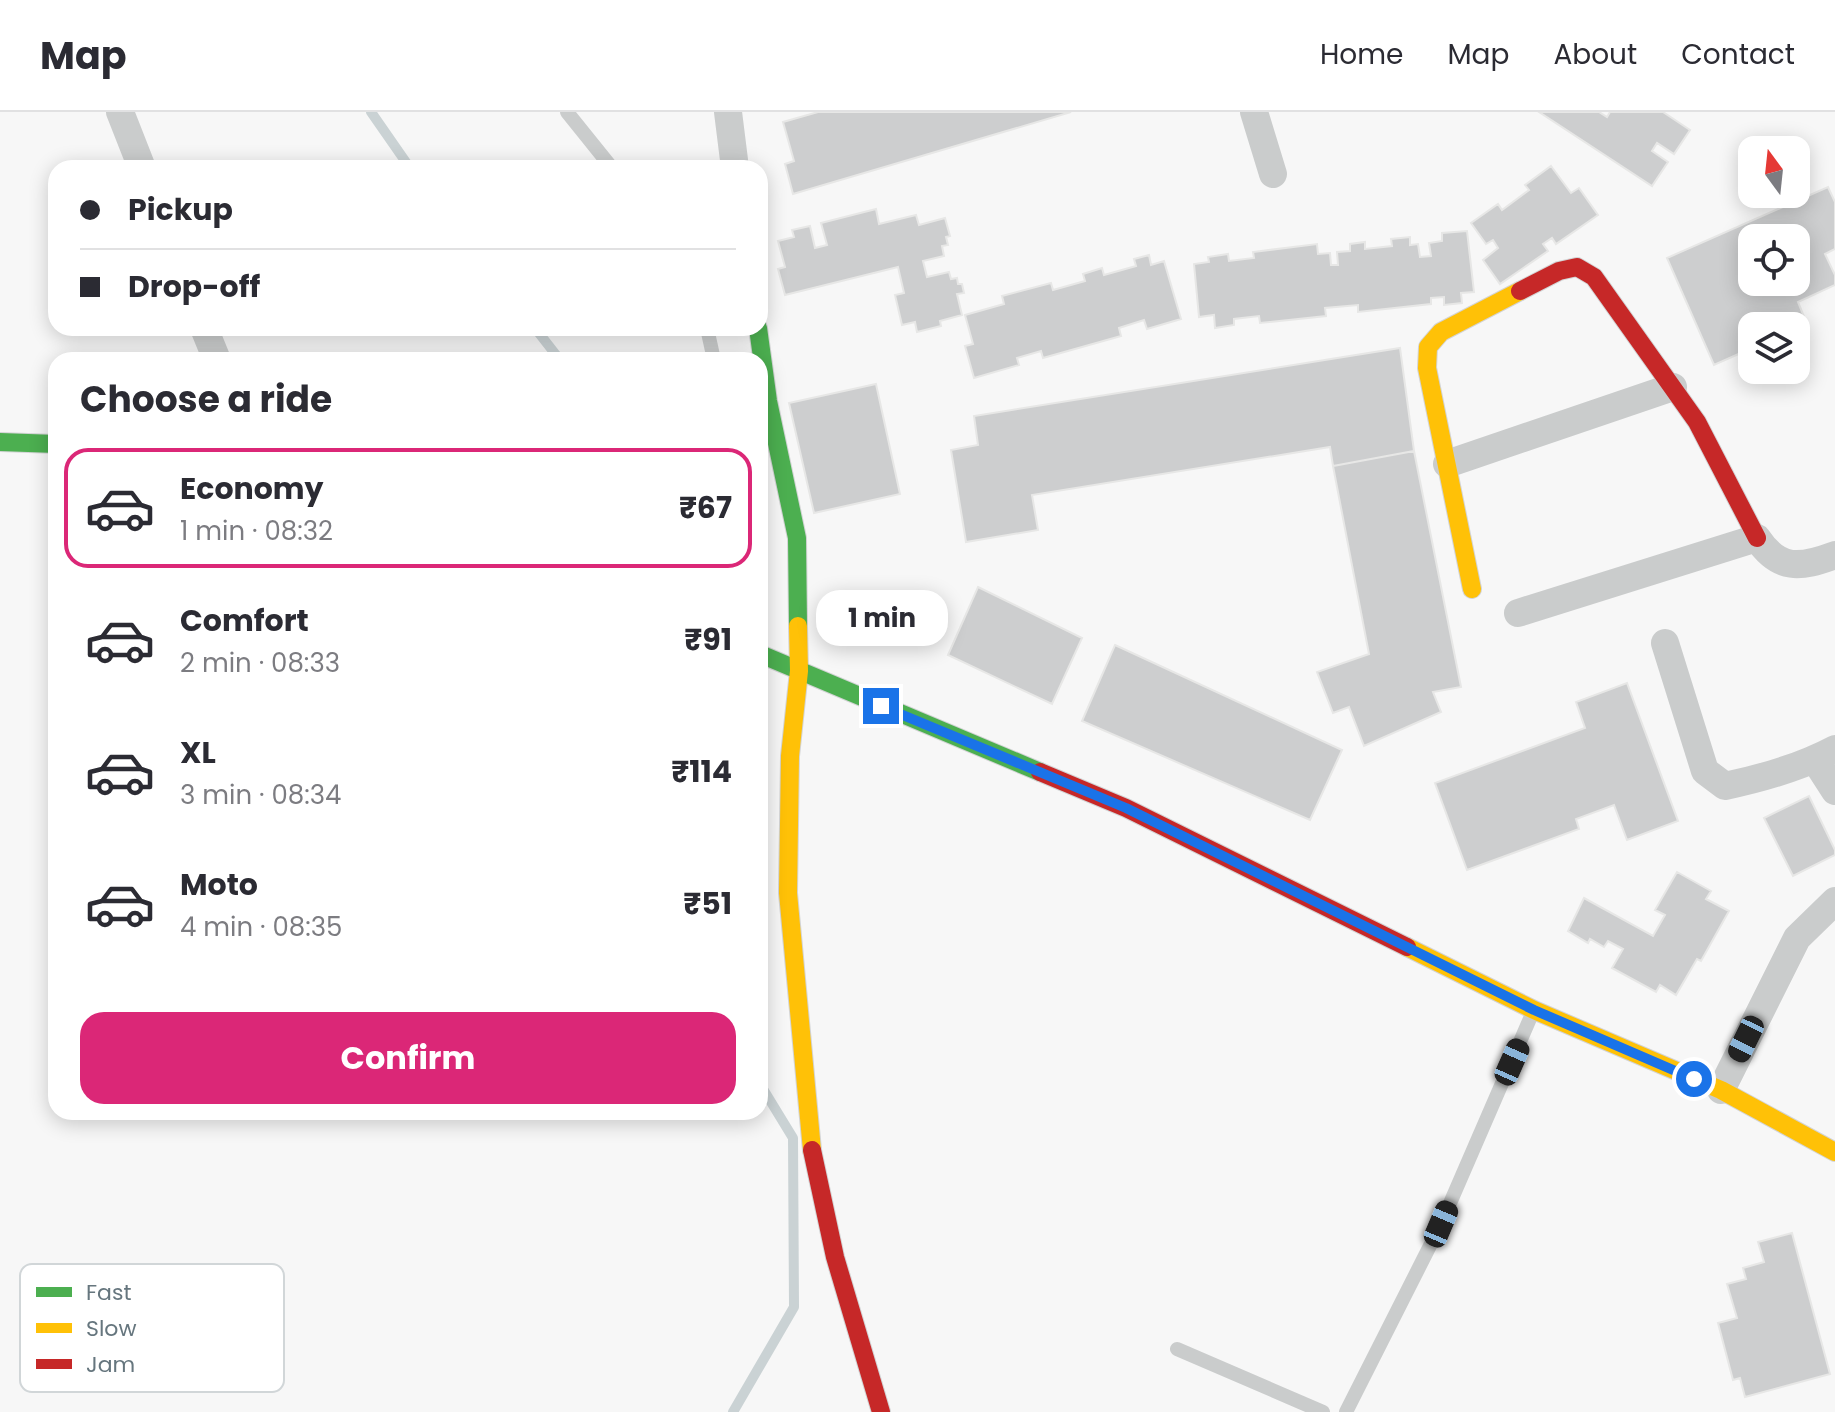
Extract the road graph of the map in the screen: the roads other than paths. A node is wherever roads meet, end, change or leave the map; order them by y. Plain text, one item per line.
1 (120, 112) edge
2 (567, 112) edge
3 (728, 112) edge
4 (1254, 112) edge
5 (139, 160) edge
6 (606, 160) edge
7 (734, 160) edge
8 (1273, 174) dead end
9 (1673, 387) junction
10 (768, 401) edge
11 (0, 442) edge
12 (48, 444) edge
13 (1447, 464) junction
14 (1757, 538) junction
15 (1835, 555) edge
16 (1472, 589) dead end
17 (1518, 613) dead end
18 (1665, 643) dead end
19 (768, 657) edge
20 (799, 671) junction
21 (1825, 754) edge
22 (1835, 791) edge
23 (1835, 901) edge
24 (1534, 1010) junction
25 (1721, 1090) junction
26 (1835, 1152) edge
27 (1177, 1349) dead end
28 (881, 1412) edge
29 (1323, 1412) edge
30 (1346, 1412) edge

1 - 5 street
2 - 6 lane
3 - 7 street
4 - 8 street
9 - 13 street
9 - 13 street
9 - 14 street
10 - 20 street
11 - 12 street
13 - 16 street
14 - 15 street
14 - 17 street
18 - 21 street
19 - 20 street
20 - 24 street
20 - 28 street
21 - 22 street
23 - 25 street
24 - 25 street
24 - 30 lane
25 - 26 street
27 - 29 lane

